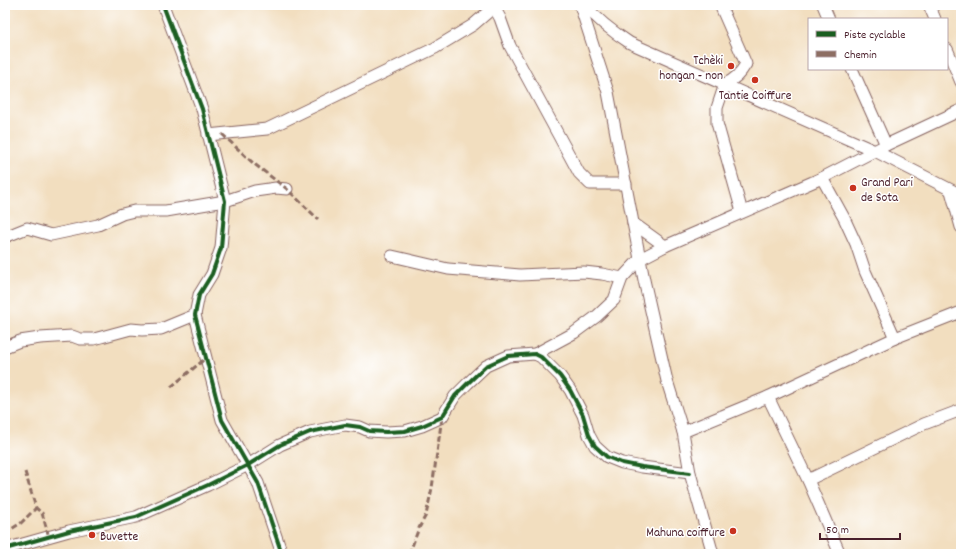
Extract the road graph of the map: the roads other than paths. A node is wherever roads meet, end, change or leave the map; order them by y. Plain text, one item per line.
1 (163, 5) edge
2 (580, 5) edge
3 (585, 5) edge
4 (720, 5) edge
5 (823, 5) edge
6 (929, 5) edge
7 (497, 6) edge
8 (829, 18) edge
9 (935, 18) edge
10 (948, 51) edge
11 (852, 70) edge
12 (961, 82) edge
13 (724, 84) junction
14 (961, 110) edge
15 (208, 135) junction
16 (886, 145) junction
17 (875, 151) junction
18 (822, 178) junction
19 (626, 184) junction
20 (287, 189) dead end
21 (956, 193) edge
22 (225, 201) junction
23 (742, 212) junction
24 (633, 222) junction
25 (961, 227) edge
26 (5, 237) edge
27 (666, 246) junction
28 (392, 256) dead end
29 (640, 259) junction
30 (622, 278) junction
31 (961, 312) edge
32 (195, 315) junction
33 (894, 338) junction
34 (5, 347) edge
35 (535, 354) junction
36 (768, 397) junction
37 (961, 410) edge
38 (683, 432) junction
39 (248, 465) junction
40 (690, 473) junction
41 (808, 480) junction
42 (5, 549) edge
43 (282, 554) edge
44 (713, 554) edge
45 (840, 554) edge

1 - 15 street
2 - 19 street
3 - 13 street
4 - 13 street
5 - 8 street
6 - 9 street
7 - 15 street
7 - 19 street
10 - 12 street
11 - 16 street
13 - 17 street
13 - 23 street
14 - 16 street
15 - 22 street
16 - 17 street
17 - 18 street
17 - 21 street
18 - 23 street
18 - 33 street
19 - 24 street
20 - 22 street
21 - 25 street
22 - 26 street
22 - 32 street
23 - 27 street
24 - 27 street
24 - 29 street
27 - 29 street
28 - 30 street
29 - 30 street
29 - 38 street
30 - 35 street
31 - 33 street
32 - 34 street
32 - 39 street
33 - 36 street
35 - 39 street
35 - 40 street
36 - 38 street
36 - 41 street
37 - 41 street
38 - 40 street
39 - 42 street
39 - 43 street
40 - 44 street
41 - 45 street

